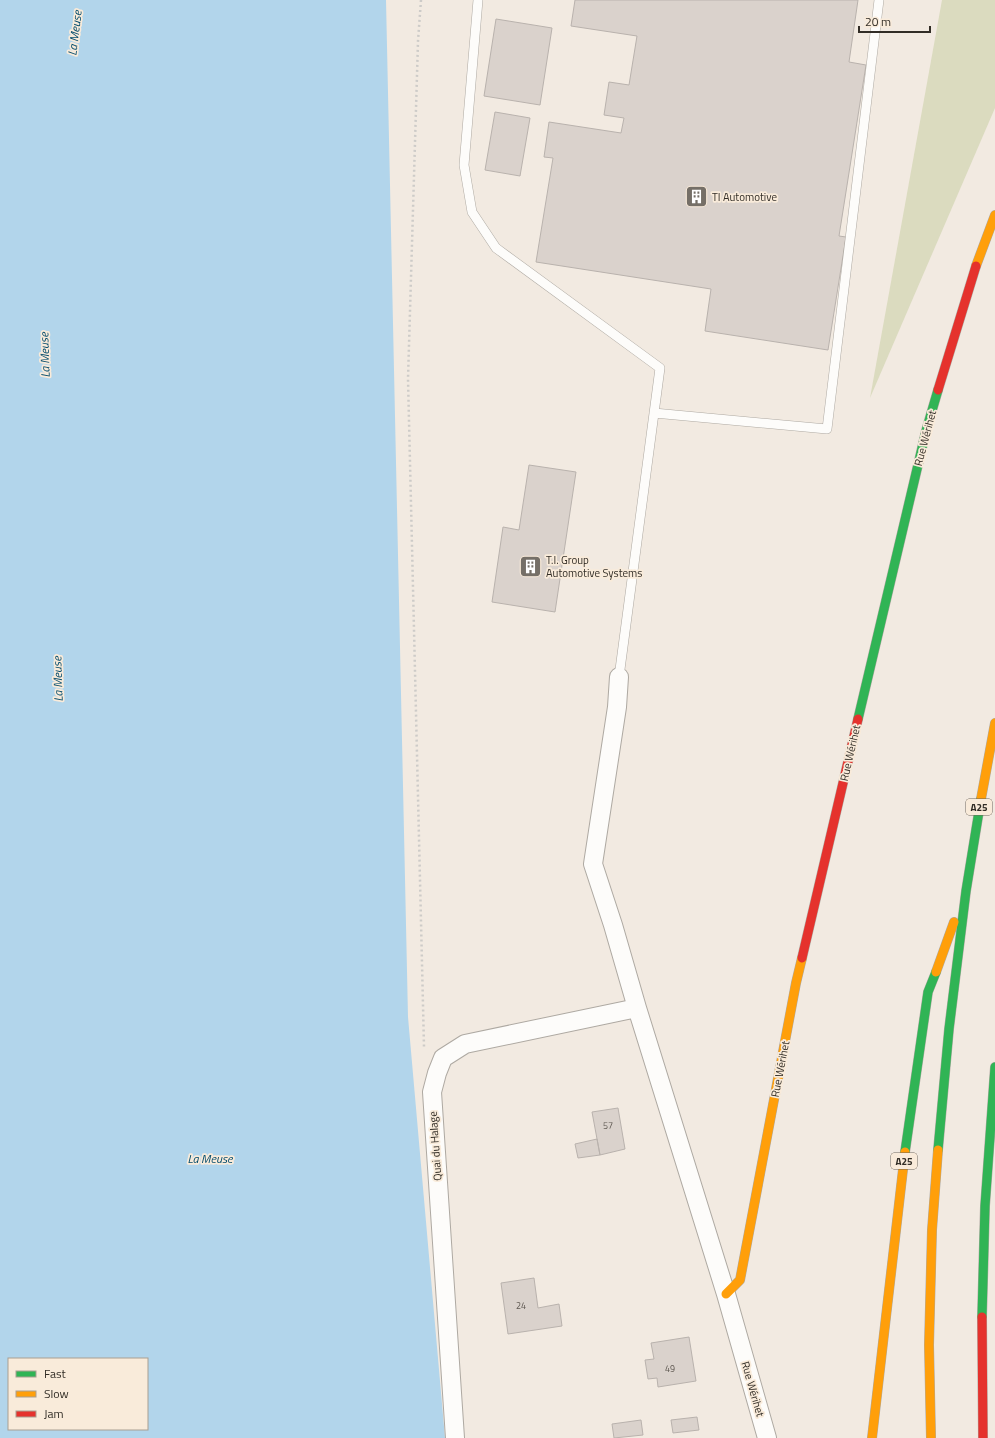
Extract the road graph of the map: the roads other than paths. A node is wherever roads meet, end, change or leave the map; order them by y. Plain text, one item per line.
1 (478, 0) edge
2 (879, 0) edge
3 (995, 215) edge
4 (654, 413) junction
5 (619, 677) joint
6 (995, 723) edge
7 (966, 891) junction
8 (637, 1008) junction
9 (995, 1068) edge
10 (726, 1294) junction
11 (455, 1438) edge
12 (766, 1438) edge
13 (872, 1438) edge
14 (931, 1438) edge
15 (983, 1438) edge

1 - 4 lane
2 - 4 lane
3 - 10 main road, Rue Wérihet
4 - 5 lane
5 - 8 street, Rue Wérihet
6 - 7 main road, A25
7 - 13 main road, A25
7 - 14 main road, A25
8 - 10 street, Rue Wérihet
8 - 11 street, Quai du Halage
9 - 15 main road
10 - 12 street, Rue Wérihet

